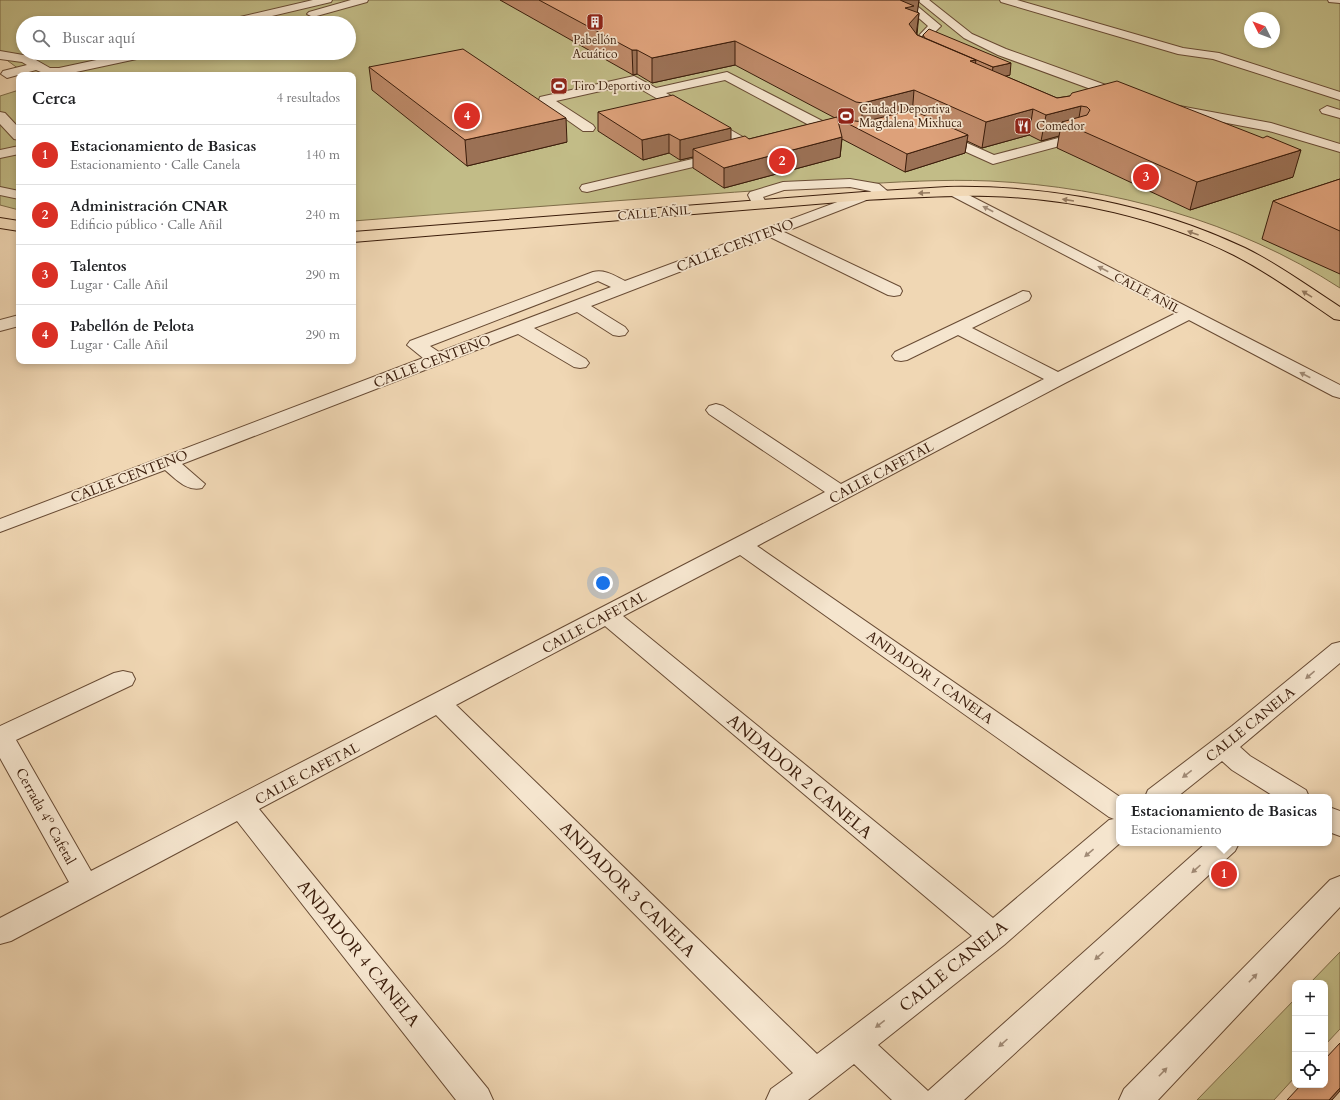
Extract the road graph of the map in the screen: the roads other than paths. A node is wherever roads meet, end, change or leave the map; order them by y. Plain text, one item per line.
1 (327, 0) edge
2 (363, 0) edge
3 (903, 0) edge
4 (922, 0) edge
5 (1005, 0) edge
6 (1333, 0) edge
7 (1340, 0) edge
8 (257, 16) edge
9 (306, 16) edge
10 (0, 55) edge
11 (926, 57) edge
12 (16, 58) edge
13 (27, 60) edge
14 (64, 60) edge
15 (114, 60) edge
16 (37, 66) junction
17 (59, 72) edge
18 (59, 72) edge
19 (2, 74) edge
20 (654, 92) junction
21 (1340, 96) edge
22 (1137, 100) edge
23 (1159, 106) edge
24 (1327, 110) dead end
25 (1340, 114) edge
26 (0, 116) edge
27 (925, 127) edge
28 (588, 128) dead end
29 (830, 130) junction
30 (845, 132) edge
31 (16, 133) edge
32 (806, 135) edge
33 (1078, 137) edge
34 (767, 145) edge
35 (752, 148) junction
36 (1340, 148) edge
37 (16, 151) edge
38 (0, 154) edge
39 (587, 188) dead end
40 (0, 191) edge
41 (955, 192) junction
42 (16, 194) edge
43 (885, 195) junction
44 (864, 196) junction
45 (759, 204) junction
46 (0, 223) edge
47 (16, 226) edge
48 (770, 232) junction
49 (356, 237) edge
50 (624, 287) junction
51 (894, 291) dead end
52 (1023, 296) dead end
53 (578, 305) junction
54 (517, 306) junction
55 (0, 310) edge
56 (1188, 314) junction
57 (1340, 315) edge
58 (539, 320) junction
59 (10, 323) edge
60 (519, 327) junction
61 (958, 328) junction
62 (620, 331) dead end
63 (901, 356) dead end
64 (437, 359) junction
65 (580, 363) dead end
66 (1058, 379) junction
67 (1340, 392) edge
68 (716, 410) dead end
69 (167, 462) junction
70 (195, 484) dead end
71 (841, 493) junction
72 (0, 526) edge
73 (741, 545) junction
74 (607, 615) junction
75 (1340, 650) edge
76 (122, 679) dead end
77 (439, 703) junction
78 (1223, 747) junction
79 (1162, 794) edge
80 (1285, 794) edge
81 (242, 807) junction
82 (1116, 808) edge
83 (1116, 831) edge
84 (1222, 846) edge
85 (86, 887) junction
86 (1340, 888) edge
87 (0, 932) edge
88 (992, 936) junction
89 (855, 1044) junction
90 (816, 1074) junction
91 (476, 1100) edge
92 (783, 1100) edge
93 (915, 1100) edge
94 (940, 1100) edge
95 (1136, 1100) edge

1 - 8 street
2 - 9 street
3 - 11 street
4 - 22 street
5 - 21 street
6 - 7 street
10 - 12 street
13 - 16 street
14 - 16 street
15 - 18 street
16 - 17 street
16 - 19 street
20 - 28 street
20 - 29 street
20 - 35 street
23 - 36 street
24 - 25 street
26 - 31 street
27 - 33 street
29 - 30 street
29 - 32 street
34 - 35 street
35 - 39 street
37 - 38 street
40 - 42 street
41 -> 43 main road, CALLE AÑIL
56 -> 41 street, CALLE AÑIL
57 -> 41 main road, CALLE AÑIL
43 - 44 main road, CALLE AÑIL
43 - 45 street
44 - 45 main road, CALLE AÑIL
44 - 48 street, CALLE CENTENO
45 - 49 main road, CALLE AÑIL
46 - 47 main road
48 - 50 street, CALLE CENTENO
48 - 51 street
50 - 53 street, CALLE CENTENO
50 - 54 street
52 - 61 street
53 - 58 street, CALLE CENTENO
53 - 62 street
54 - 58 street
54 - 64 street
55 - 59 street
56 - 66 street, CALLE CAFETAL
67 -> 56 street, CALLE AÑIL
58 - 60 street, CALLE CENTENO
60 - 64 street, CALLE CENTENO
60 - 65 street
61 - 63 street
61 - 66 street
64 - 69 street, CALLE CENTENO
66 - 71 street, CALLE CAFETAL
68 - 71 street
69 - 70 street
69 - 72 street, CALLE CENTENO
71 - 73 street, CALLE CAFETAL
73 - 74 street, CALLE CAFETAL
73 - 82 street, ANDADOR 1 CANELA
74 - 77 street, CALLE CAFETAL
74 - 88 street, ANDADOR 2 CANELA
75 -> 78 street, CALLE CANELA
76 - 85 street, Cerrada 4º Cafetal
77 - 81 street, CALLE CAFETAL
77 - 90 street, ANDADOR 3 CANELA
78 -> 79 street, CALLE CANELA
78 - 80 street
81 - 85 street, CALLE CAFETAL
81 - 91 street, ANDADOR 4 CANELA
83 -> 88 street, CALLE CANELA
84 -> 94 street
85 - 87 street, CALLE CAFETAL
95 -> 86 street
88 -> 89 street, CALLE CANELA
89 - 90 street, CALLE CANELA
89 - 93 street
90 - 92 street, CALLE CANELA

